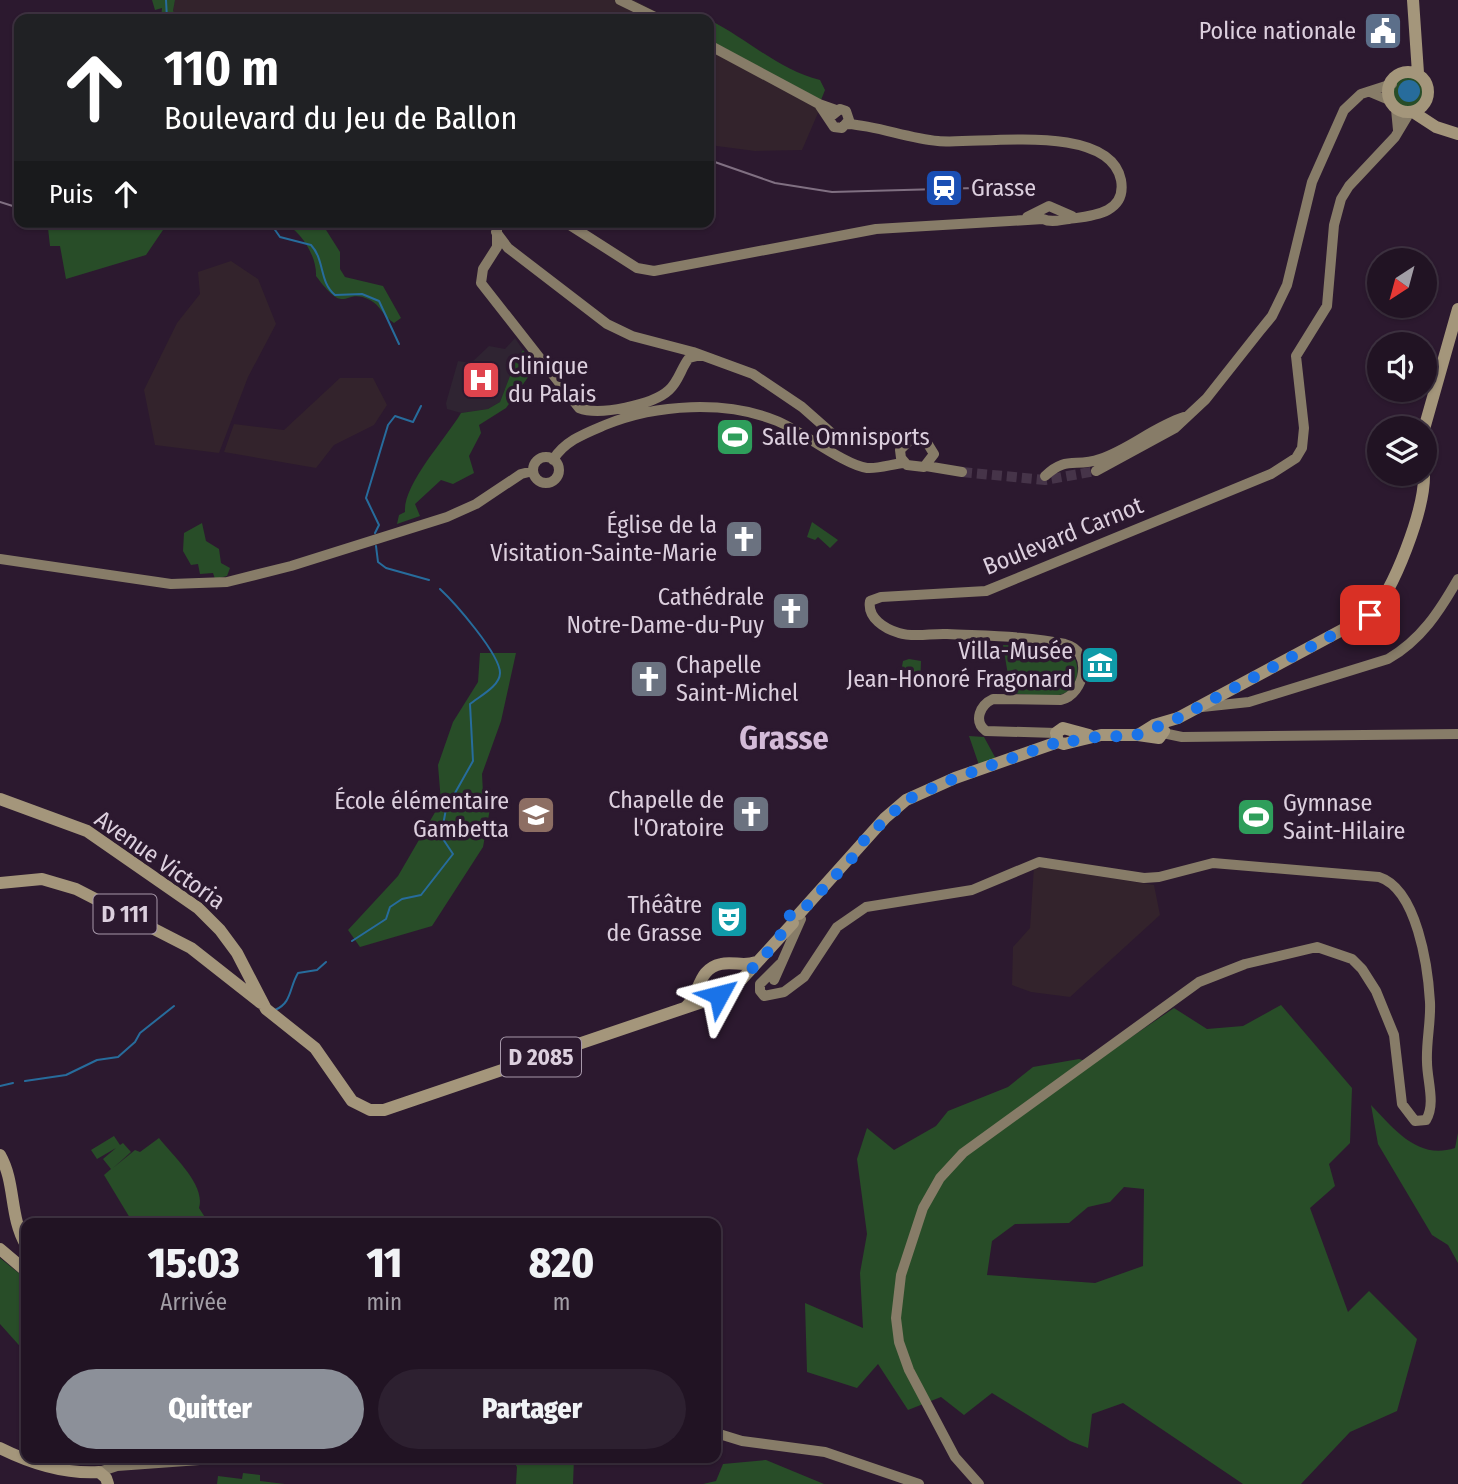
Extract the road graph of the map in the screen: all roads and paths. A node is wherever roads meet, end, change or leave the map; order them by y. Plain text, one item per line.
1 (620, 0) edge
2 (1413, 0) edge
3 (649, 14) edge
4 (1414, 38) junction
5 (714, 48) edge
6 (1402, 72) junction
7 (1418, 73) junction
8 (1392, 84) junction
9 (1370, 92) junction
10 (1423, 103) junction
11 (1393, 104) junction
12 (1411, 112) junction
13 (833, 113) junction
14 (849, 121) junction
15 (1398, 132) junction
16 (1458, 132) edge
17 (497, 228) edge
18 (498, 228) edge
19 (574, 228) edge
20 (508, 248) junction
21 (496, 253) junction
22 (1458, 309) edge
23 (672, 346) junction
24 (701, 355) junction
25 (684, 365) junction
26 (1190, 415) junction
27 (1428, 416) edge
28 (1170, 421) junction
29 (889, 435) junction
30 (910, 440) junction
31 (1138, 449) junction
32 (900, 450) junction
33 (553, 460) junction
34 (904, 463) junction
35 (886, 465) junction
36 (926, 466) junction
37 (533, 471) junction
38 (1096, 471) tunnel mouth
39 (962, 472) tunnel mouth
40 (1045, 476) dead end
41 (1422, 486) edge
42 (0, 559) edge
43 (1458, 579) edge
44 (1226, 700) junction
45 (1154, 732) junction
46 (1458, 734) edge
47 (1063, 737) junction
48 (0, 799) edge
49 (0, 883) edge
50 (795, 922) junction
51 (756, 962) junction
52 (736, 965) junction
53 (738, 982) junction
54 (246, 987) junction
55 (696, 990) junction
56 (711, 999) junction
57 (686, 1007) junction
58 (0, 1155) edge
59 (21, 1234) edge
60 (0, 1250) edge
61 (21, 1267) edge
62 (721, 1435) edge
63 (0, 1448) edge
64 (21, 1456) edge
65 (39, 1463) edge
66 (165, 1463) edge
67 (127, 1466) junction
68 (89, 1479) edge
69 (108, 1484) edge
70 (919, 1484) edge
71 (979, 1484) edge

1 - 3 main road
2 - 4 main road
4 - 6 main road
4 - 7 main road
5 - 13 main road
6 - 7 main road
6 - 8 main road
7 - 10 main road
8 - 9 main road
8 - 11 main road
9 - 11 main road
9 - 26 main road
10 - 12 main road
10 - 16 main road
11 - 12 main road
11 - 15 main road
12 - 15 main road, Boulevard Carnot
12 - 16 main road
13 - 14 main road
13 - 14 main road
14 - 19 main road
15 - 47 main road, Boulevard Carnot
17 - 21 main road
18 - 20 main road
20 - 21 main road
20 - 23 main road
21 - 25 main road
22 - 27 main road
23 - 24 main road
23 - 25 main road
24 - 25 main road
24 - 29 main road
26 - 28 main road
26 - 31 main road
28 - 31 main road
28 - 40 main road
29 - 30 main road
29 - 32 main road
30 - 32 main road
30 - 36 main road
31 - 38 main road
32 - 34 main road
32 - 35 main road
33 - 35 main road
33 - 37 main road
33 - 37 main road
34 - 35 main road
34 - 36 main road
36 - 39 main road
37 - 42 main road
41 - 44 main road
43 - 44 main road
44 - 45 main road
45 - 46 main road
45 - 47 main road
47 - 50 main road
48 - 54 main road, Avenue Victoria / D 2085
49 - 54 main road, D 111
50 - 51 main road, D 2085
50 - 71 main road
51 - 52 main road
51 - 53 main road, D 2085
52 - 53 main road
52 - 55 main road
53 - 56 main road, D 2085
54 - 57 main road, Avenue Victoria / D 2085
55 - 56 main road
55 - 57 main road
56 - 57 main road, D 2085
58 - 59 main road
60 - 61 main road
62 - 70 main road
63 - 64 main road
65 - 68 main road
66 - 67 main road
67 - 68 main road
67 - 69 main road
68 - 69 main road

